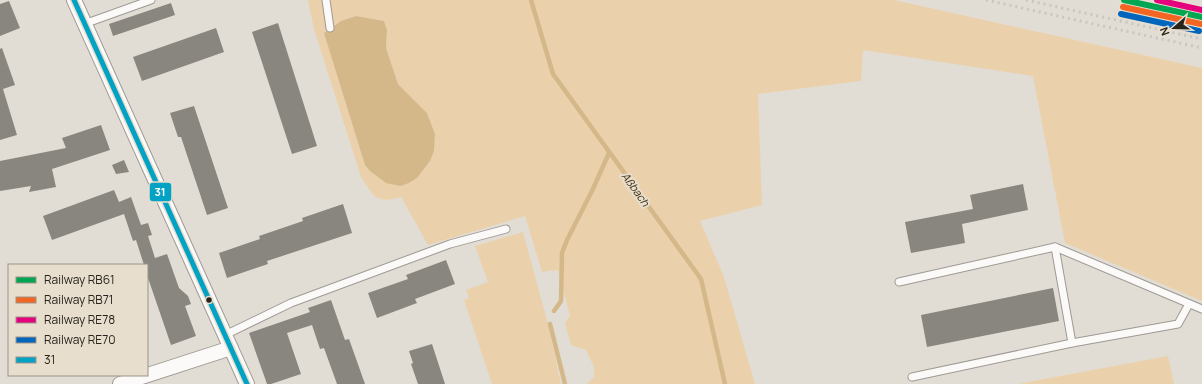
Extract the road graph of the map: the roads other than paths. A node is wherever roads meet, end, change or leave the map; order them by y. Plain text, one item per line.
1 (74, 0) edge
2 (151, 0) edge
3 (326, 0) edge
4 (84, 24) junction
5 (330, 28) dead end
6 (506, 228) dead end
7 (1055, 246) junction
8 (899, 282) dead end
9 (1189, 304) junction
10 (1202, 309) edge
11 (225, 335) junction
12 (1072, 343) junction
13 (231, 348) junction
14 (148, 375) edge
15 (145, 376) edge
16 (912, 377) dead end
17 (120, 384) edge
18 (247, 384) edge

1 - 4 street
2 - 4 lane
3 - 5 lane
4 - 11 street
6 - 11 lane
7 - 8 lane
7 - 9 lane
7 - 12 lane
9 - 10 lane
9 - 12 lane
11 - 13 street
12 - 16 lane
13 - 14 street
13 - 18 street
15 - 17 street

